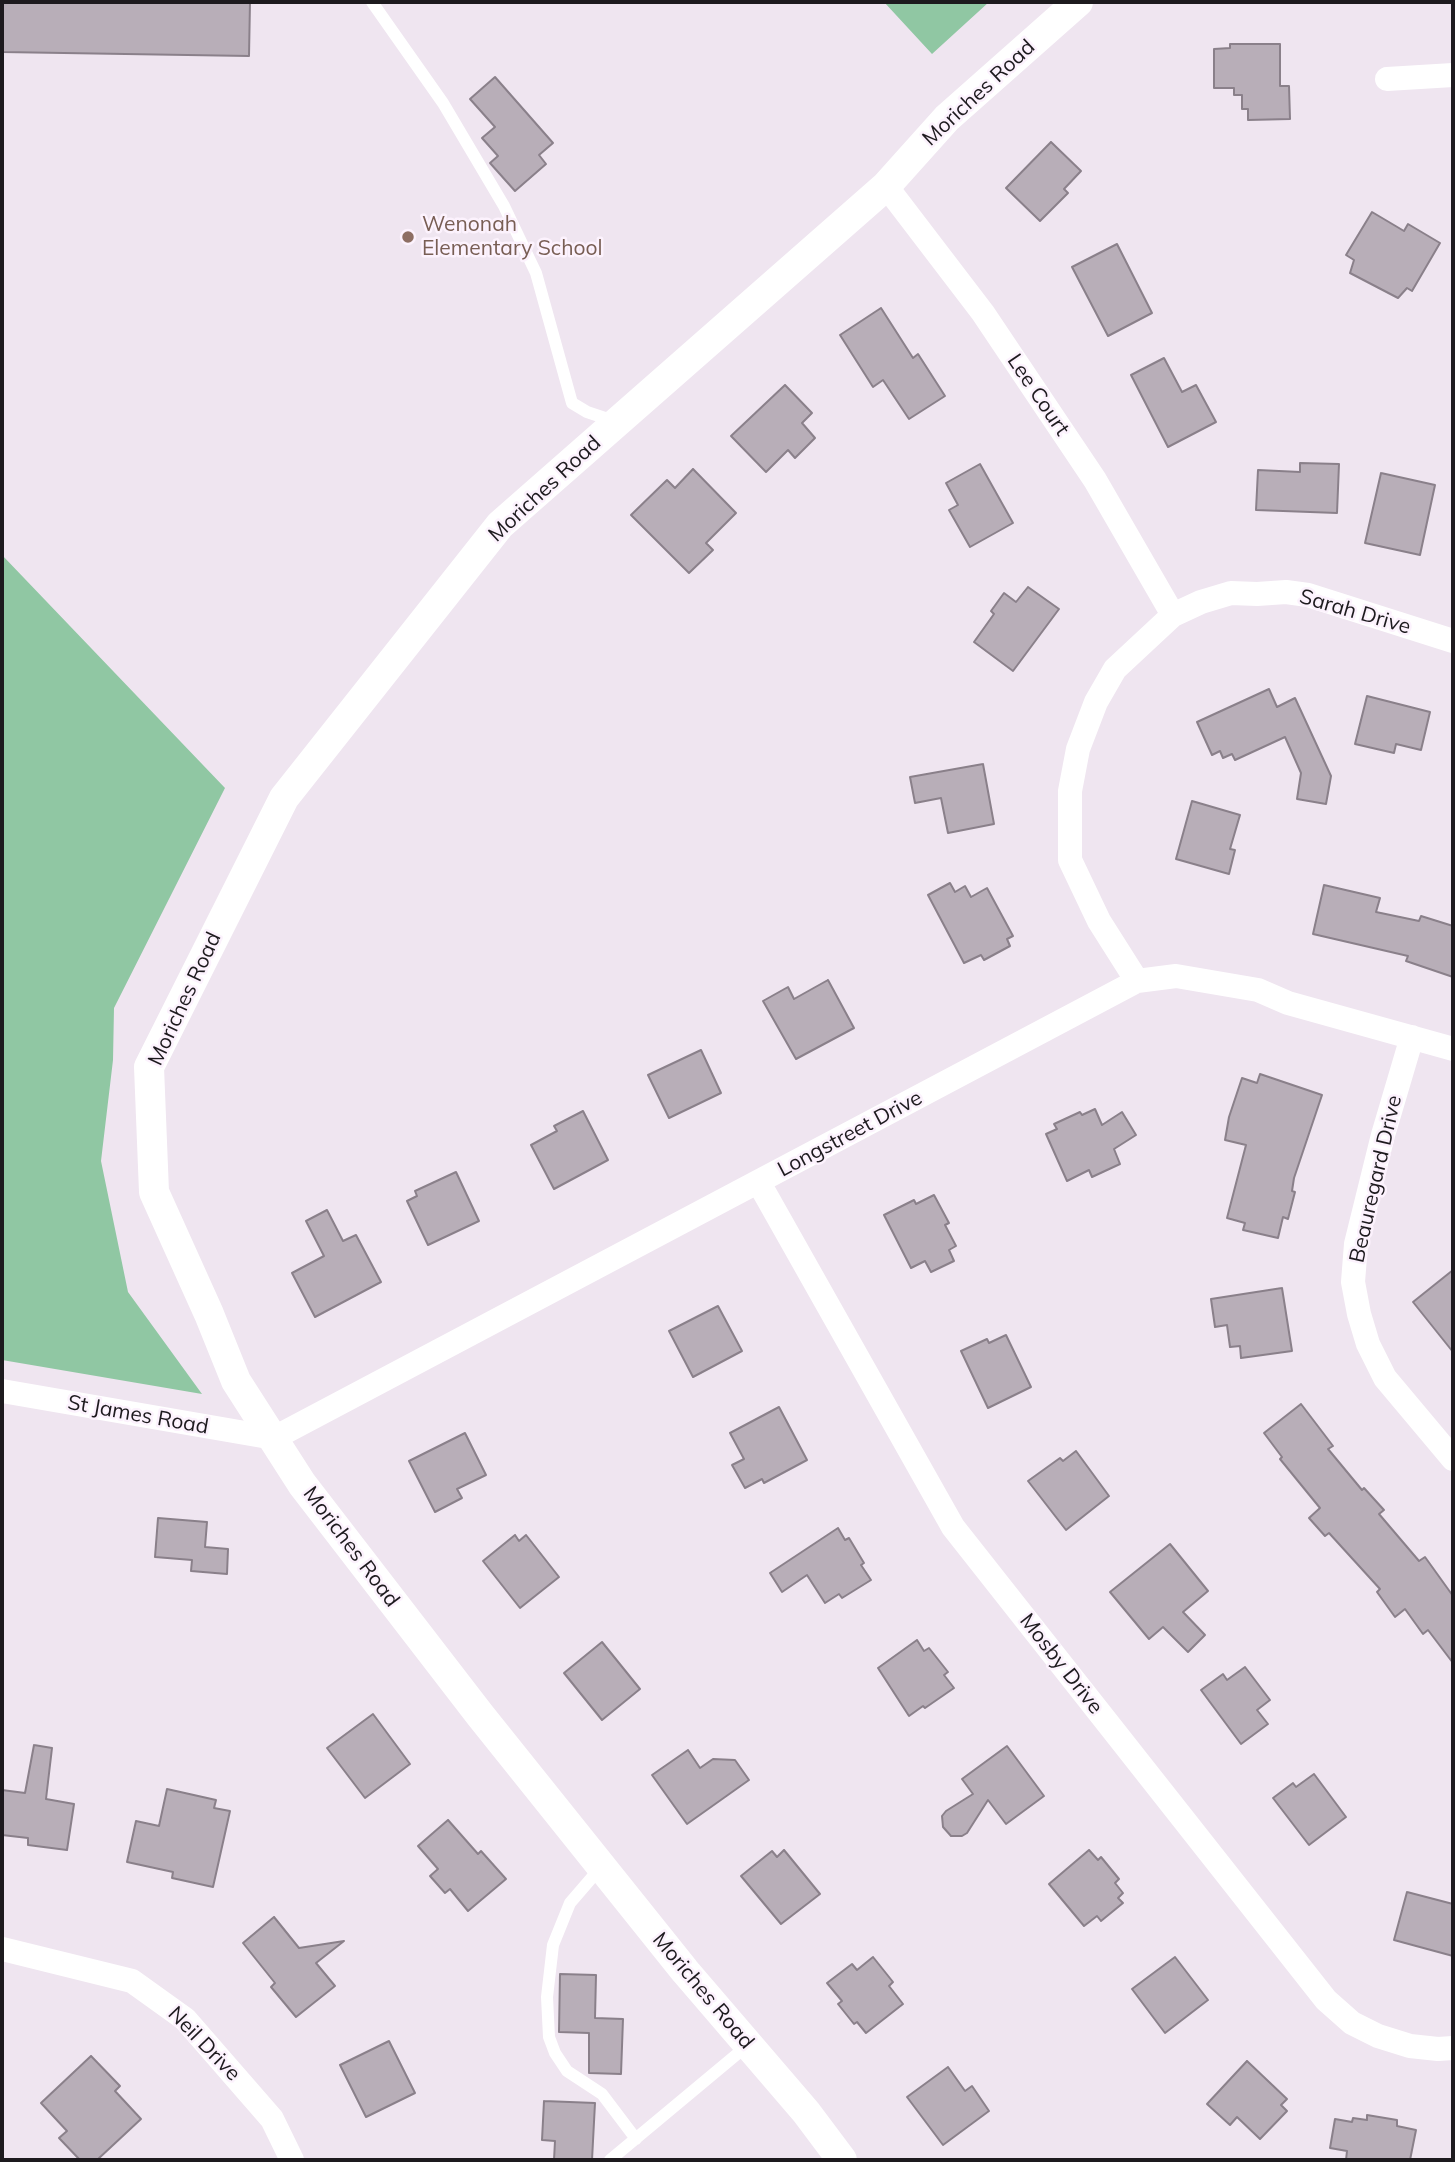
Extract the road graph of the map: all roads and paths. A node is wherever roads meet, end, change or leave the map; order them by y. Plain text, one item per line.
1 (372, 2) edge
2 (1078, 2) edge
3 (1453, 75) edge
4 (1387, 79) dead end
5 (887, 186) junction
6 (618, 422) junction
7 (1173, 615) junction
8 (1453, 641) edge
9 (1137, 981) junction
10 (1412, 1037) junction
11 (1453, 1049) edge
12 (759, 1183) junction
13 (2, 1391) edge
14 (274, 1438) junction
15 (1453, 1460) edge
16 (601, 1866) junction
17 (2, 1949) edge
18 (748, 2045) junction
19 (1453, 2048) edge
20 (636, 2138) junction
21 (292, 2160) edge
22 (610, 2160) edge
23 (842, 2160) edge

1 - 6 lane
2 - 5 street, Moriches Road
3 - 4 street
5 - 6 street, Moriches Road
5 - 7 street, Lee Court
6 - 14 street, Moriches Road
7 - 8 street, Sarah Drive
7 - 9 street, Sarah Drive
9 - 10 street, Longstreet Drive
9 - 12 street, Longstreet Drive
10 - 11 street, Longstreet Drive
10 - 15 street, Beauregard Drive
12 - 14 street, Longstreet Drive
12 - 19 street, Mosby Drive
13 - 14 street, St James Road
14 - 16 street, Moriches Road
16 - 18 street, Moriches Road
16 - 20 lane
17 - 21 street, Neil Drive
18 - 20 lane
18 - 23 street, Moriches Road
20 - 22 lane

